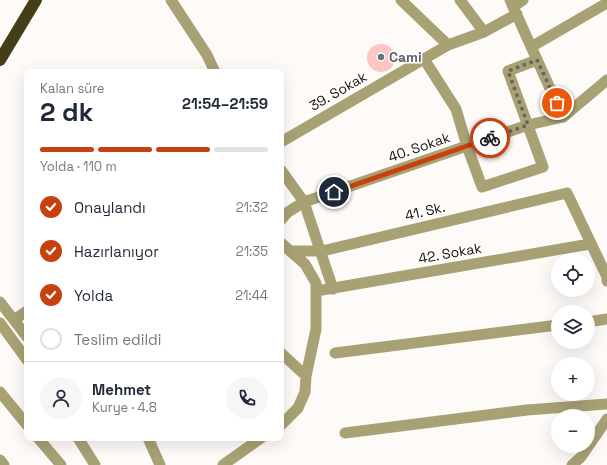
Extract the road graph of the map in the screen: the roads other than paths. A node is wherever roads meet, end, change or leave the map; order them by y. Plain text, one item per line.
1 (36, 0) edge
2 (171, 0) edge
3 (402, 0) edge
4 (460, 0) edge
5 (523, 0) edge
6 (607, 3) edge
7 (513, 7) edge
8 (484, 32) junction
9 (448, 45) junction
10 (531, 47) junction
11 (424, 58) junction
12 (0, 60) edge
13 (537, 60) junction
14 (213, 69) edge
15 (607, 80) edge
16 (563, 117) junction
17 (528, 125) junction
18 (284, 140) edge
19 (467, 146) junction
20 (284, 174) edge
21 (304, 202) junction
22 (284, 217) edge
23 (590, 244) junction
24 (284, 246) edge
25 (290, 251) junction
26 (322, 252) junction
27 (607, 281) edge
28 (333, 288) junction
29 (316, 291) junction
30 (0, 302) edge
31 (24, 313) edge
32 (607, 319) edge
33 (14, 320) junction
34 (595, 321) edge
35 (0, 322) edge
36 (551, 326) edge
37 (24, 333) edge
38 (335, 353) dead end
39 (284, 355) edge
40 (24, 356) edge
41 (306, 376) junction
42 (0, 392) edge
43 (607, 404) edge
44 (607, 419) edge
45 (24, 421) edge
46 (284, 422) edge
47 (345, 433) dead end
48 (41, 441) edge
49 (80, 441) edge
50 (149, 441) edge
51 (257, 441) edge
52 (0, 460) edge
53 (4, 465) edge
54 (61, 465) edge
55 (95, 465) edge
56 (160, 465) edge
57 (223, 465) edge
58 (572, 465) edge

1 - 12 highway
2 - 14 street
3 - 9 street
4 - 8 street
5 - 7 street, 39. Sokak
6 - 10 street
7 - 8 street, 39. Sokak
7 - 10 street
8 - 9 street, 39. Sokak
9 - 11 street, 39. Sokak
10 - 13 street
11 - 18 street, 39. Sokak
11 - 19 street
13 - 16 street
13 - 17 street
15 - 16 street, 40. Sokak
16 - 17 street, 40. Sokak
17 - 19 street, 40. Sokak
17 - 19 street
19 - 21 street, 40. Sokak
20 - 21 street
21 - 22 street, 40. Sokak
21 - 26 street
23 - 26 street, 41. Sk.
23 - 27 street
23 - 28 street, 42. Sokak
24 - 25 street
25 - 26 street, 41. Sk.
25 - 29 street
26 - 28 street
28 - 29 street, 42. Sokak
29 - 41 street
30 - 33 street
31 - 33 street
32 - 34 street
33 - 37 street
35 - 40 street
36 - 38 street
39 - 41 street
41 - 46 street
42 - 45 street
43 - 47 street
44 - 58 street
48 - 54 street
49 - 55 street
50 - 56 street
51 - 57 street
52 - 53 street

